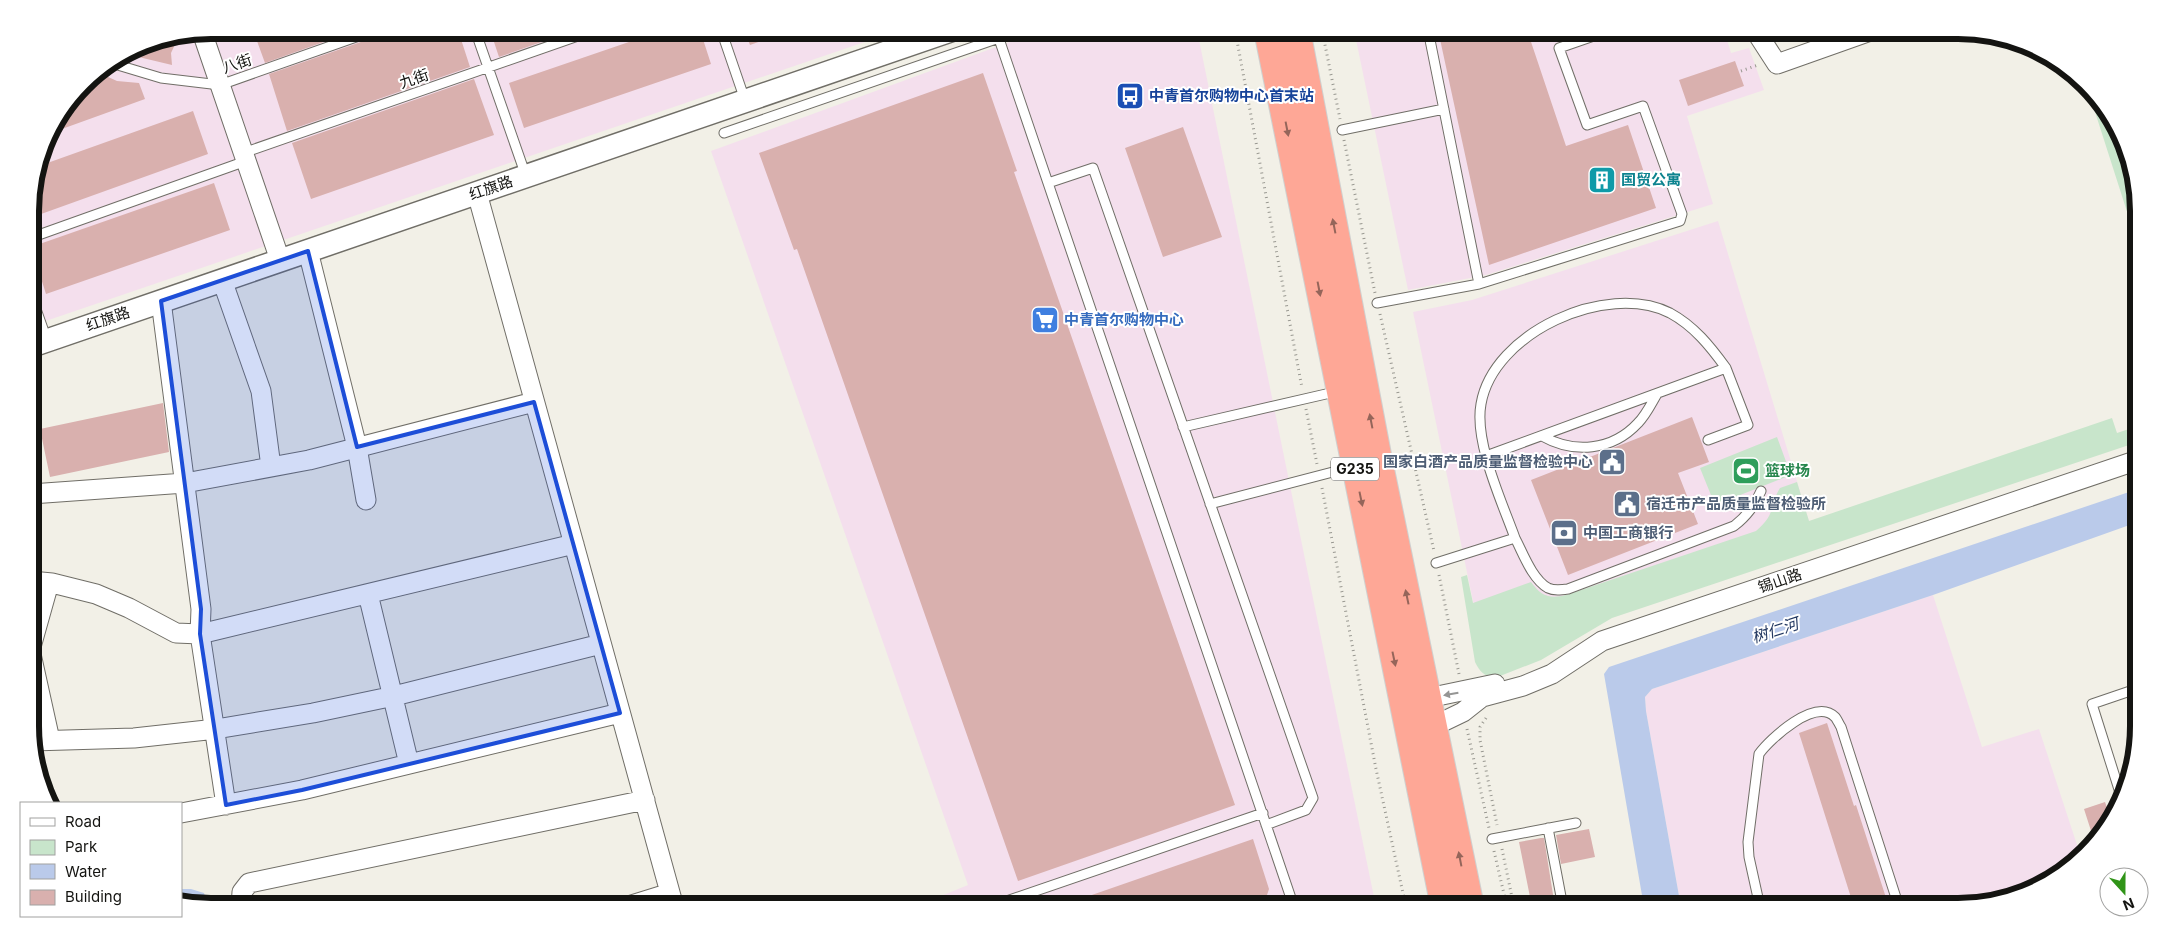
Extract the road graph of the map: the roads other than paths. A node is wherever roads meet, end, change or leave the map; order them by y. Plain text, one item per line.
1 (204, 39) edge
2 (350, 39) edge
3 (478, 39) edge
4 (569, 39) edge
5 (724, 39) edge
6 (925, 39) edge
7 (984, 39) edge
8 (1000, 39) edge
9 (1270, 39) edge
10 (1297, 39) edge
11 (1430, 39) edge
12 (1585, 39) edge
13 (1761, 39) edge
14 (1848, 39) edge
15 (120, 65) edge
16 (488, 67) junction
17 (220, 85) junction
18 (746, 101) junction
19 (1444, 109) junction
20 (1342, 130) road end
21 (724, 133) dead end
22 (245, 157) junction
23 (526, 176) junction
24 (1048, 183) junction
25 (477, 193) junction
26 (39, 235) edge
27 (308, 251) junction
28 (280, 260) junction
29 (222, 280) junction
30 (1479, 284) junction
31 (161, 301) junction
32 (1378, 303) road end
33 (39, 343) edge
34 (1726, 368) junction
35 (1340, 390) junction
36 (1657, 394) junction
37 (534, 402) junction
38 (1183, 427) junction
39 (1542, 436) junction
40 (1708, 440) dead end
41 (357, 447) junction
42 (2130, 453) edge
43 (1486, 456) junction
44 (1366, 463) junction
45 (2130, 463) edge
46 (271, 467) junction
47 (185, 483) junction
48 (1761, 491) dead end
49 (39, 493) edge
50 (366, 500) dead end
51 (1210, 504) junction
52 (1515, 538) junction
53 (574, 544) junction
54 (1436, 563) road end
55 (40, 582) edge
56 (368, 594) junction
57 (200, 634) junction
58 (602, 644) junction
59 (2130, 691) edge
60 (394, 696) junction
61 (1428, 698) junction
62 (620, 713) junction
63 (39, 723) edge
64 (1434, 726) junction
65 (216, 729) junction
66 (41, 740) edge
67 (408, 764) junction
68 (2119, 788) edge
69 (645, 800) junction
70 (226, 804) junction
71 (182, 813) edge
72 (1262, 813) junction
73 (1576, 822) dead end
74 (1266, 825) junction
75 (1548, 828) junction
76 (1496, 839) road end
77 (242, 898) edge
78 (671, 898) edge
79 (1015, 898) edge
80 (1291, 898) edge
81 (1442, 898) edge
82 (1468, 898) edge
83 (1562, 898) edge
84 (1758, 898) edge
85 (1896, 898) edge

1 - 17 street
2 - 17 lane, 八街
3 - 16 lane
4 - 16 lane, 九街
5 - 18 lane
6 - 18 street, 红旗路
7 - 21 lane
8 - 24 lane
9 -> 35 highway, G235
44 -> 10 highway, G235
11 - 19 lane
12 - 30 lane
13 - 14 street
15 - 17 lane
16 - 22 lane, 九街
16 - 23 lane
17 - 22 street
18 - 23 street, 红旗路
19 - 20 lane
19 - 30 lane
22 - 26 lane, 九街
22 - 28 street
23 - 25 street, 红旗路
24 - 38 lane
24 - 72 lane
25 - 27 street, 红旗路
25 - 37 street
27 - 28 street, 红旗路
27 - 41 street
28 - 29 street, 红旗路
29 - 31 street, 红旗路
29 - 46 street
30 - 32 lane
31 - 33 street, 红旗路
31 - 47 street
34 - 36 lane
34 - 40 lane
34 - 43 lane
35 - 38 lane
35 - 44 highway, G235
36 - 39 lane
36 - 39 lane
37 - 41 street
37 - 53 street
38 - 51 lane
39 - 43 lane
41 - 46 street
41 - 50 street
42 -> 61 street, 锡山路
43 - 52 lane
44 - 51 lane
61 -> 44 highway, G235
44 -> 81 highway, G235
45 - 64 street, 锡山路
46 - 47 street
47 - 49 street
47 - 57 street
48 - 52 lane
51 - 74 lane
52 - 54 lane
53 - 56 street
53 - 58 street
55 - 57 street
56 - 57 street
56 - 60 street
57 - 65 street
58 - 60 street
58 - 62 street
59 - 68 lane
60 - 65 street
60 - 67 street
61 - 64 highway, G235
62 - 67 street
62 - 69 street
63 - 66 street
82 -> 64 highway, G235
65 - 66 street
65 - 70 street
67 - 70 street
69 - 77 street
69 - 78 street
70 - 71 street
72 - 74 lane
72 - 79 lane
73 - 75 lane
74 - 80 lane
75 - 76 lane
75 - 83 lane
84 - 85 lane

